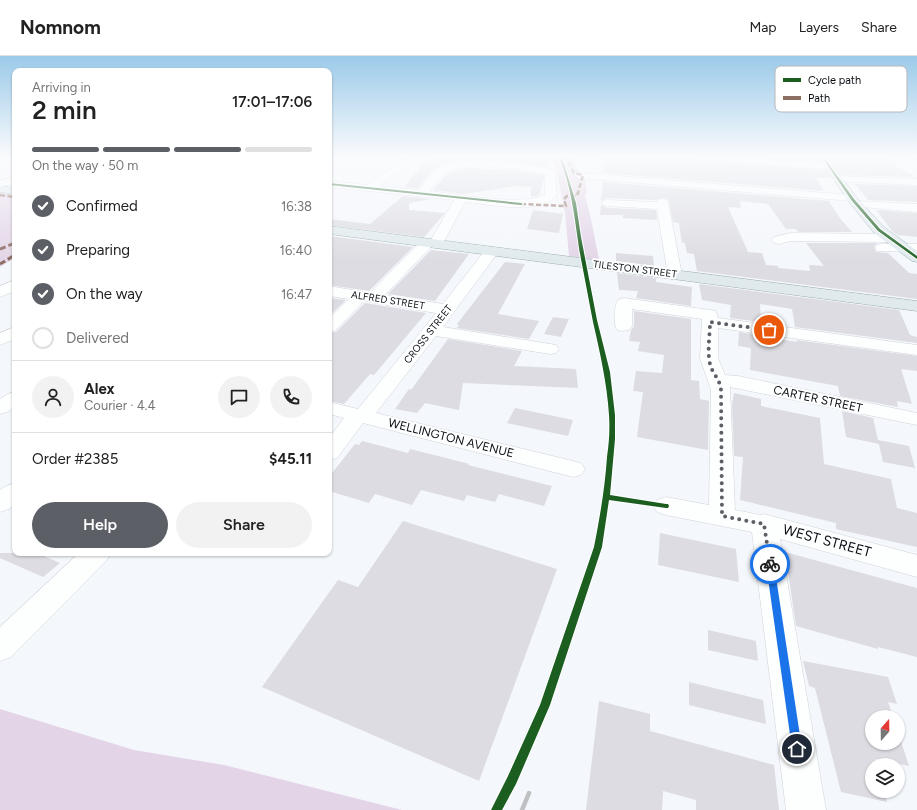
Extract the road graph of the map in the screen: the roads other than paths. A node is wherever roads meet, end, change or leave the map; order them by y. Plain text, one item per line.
1 (430, 191) edge
2 (747, 191) edge
3 (846, 191) edge
4 (528, 192) dead end
5 (550, 194) joint
6 (460, 198) junction
7 (854, 201) junction
8 (607, 203) dead end
9 (917, 208) edge
10 (332, 230) edge
11 (866, 237) junction
12 (888, 238) junction
13 (779, 240) dead end
14 (432, 244) junction
15 (902, 247) junction
16 (917, 248) edge
17 (492, 251) junction
18 (917, 258) edge
19 (675, 275) junction
20 (12, 286) edge
21 (332, 291) edge
22 (0, 292) edge
23 (367, 297) junction
24 (917, 306) edge
25 (448, 310) junction
26 (710, 322) junction
27 (0, 325) edge
28 (332, 325) edge
29 (623, 326) dead end
30 (12, 328) edge
31 (432, 330) junction
32 (12, 334) edge
33 (0, 340) edge
34 (550, 349) dead end
35 (917, 350) edge
36 (719, 380) junction
37 (12, 400) edge
38 (0, 408) edge
39 (332, 409) edge
40 (360, 415) junction
41 (917, 419) edge
42 (332, 449) edge
43 (574, 469) dead end
44 (12, 494) edge
45 (0, 503) edge
46 (666, 506) dead end
47 (722, 516) junction
48 (764, 524) junction
49 (94, 556) edge
50 (917, 566) edge
51 (0, 647) edge
52 (806, 810) edge

1 - 6 street
2 - 7 street
3 - 7 main road
4 - 5 street
5 - 6 street
6 - 14 street
7 - 9 street
7 - 12 main road
8 - 19 street
10 - 14 main road, TILESTON STREET
11 - 12 street
11 - 13 street
11 - 15 street
12 - 15 main road
14 - 17 main road, TILESTON STREET
14 - 23 street
15 - 16 street
15 - 18 main road
17 - 19 main road, TILESTON STREET
17 - 25 street, CROSS STREET
19 - 24 main road, TILESTON STREET
20 - 22 street
21 - 23 street, ALFRED STREET
23 - 25 street, ALFRED STREET
23 - 28 street
25 - 31 street, CROSS STREET
26 - 29 street
26 - 35 street
26 - 36 street
27 - 30 street
31 - 34 street
31 - 40 street, CROSS STREET
32 - 33 street
36 - 41 street, CARTER STREET
36 - 47 street
37 - 38 street
39 - 40 street, WELLINGTON AVENUE
40 - 42 street, CROSS STREET
40 - 43 street, WELLINGTON AVENUE
44 - 45 street
46 - 47 street, WEST STREET
47 - 48 street, WEST STREET
48 - 50 street, WEST STREET
48 - 52 street
49 - 51 street

